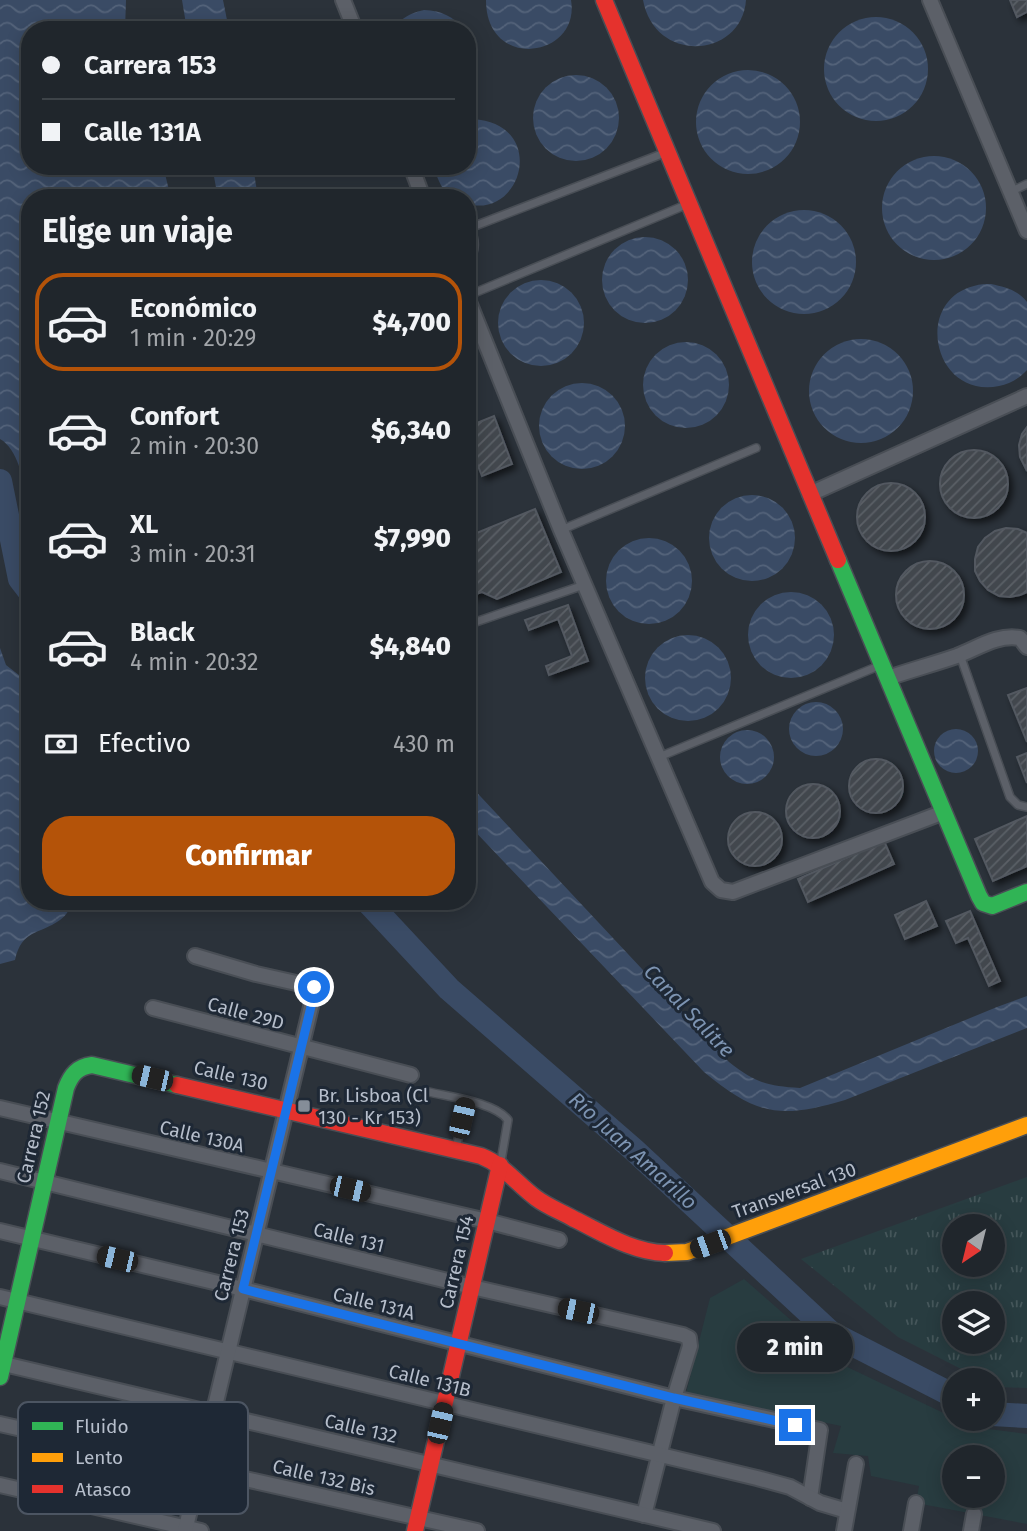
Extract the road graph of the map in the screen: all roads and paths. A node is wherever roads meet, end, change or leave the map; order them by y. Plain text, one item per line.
1 (343, 0) edge
2 (604, 0) edge
3 (930, 0) edge
4 (351, 21) edge
5 (667, 152) junction
6 (1027, 184) edge
7 (1010, 191) junction
8 (689, 203) junction
9 (476, 226) edge
10 (1027, 231) edge
11 (476, 293) edge
12 (476, 319) edge
13 (1027, 396) edge
14 (756, 448) dead end
15 (810, 494) junction
16 (561, 530) junction
17 (584, 585) junction
18 (476, 622) edge
19 (1027, 647) edge
20 (960, 655) junction
21 (885, 671) junction
22 (659, 757) junction
23 (1027, 807) edge
24 (944, 812) junction
25 (1027, 892) edge
26 (195, 956) dead end
27 (153, 1009) dead end
28 (301, 1048) junction
29 (74, 1072) joint
30 (411, 1075) dead end
31 (429, 1092) dead end
32 (466, 1101) junction
33 (0, 1108) edge
34 (286, 1110) junction
35 (58, 1122) junction
36 (1027, 1125) edge
37 (456, 1150) junction
38 (500, 1165) junction
39 (0, 1171) edge
40 (271, 1171) junction
41 (44, 1182) junction
42 (538, 1200) junction
43 (489, 1213) junction
44 (0, 1231) edge
45 (256, 1233) junction
46 (32, 1238) junction
47 (559, 1240) dead end
48 (472, 1287) junction
49 (243, 1289) junction
50 (0, 1297) edge
51 (18, 1300) junction
52 (458, 1344) junction
53 (228, 1350) junction
54 (1, 1368) edge
55 (674, 1398) junction
56 (161, 1402) edge
57 (216, 1402) edge
58 (445, 1403) junction
59 (248, 1421) edge
60 (0, 1424) edge
61 (18, 1428) edge
62 (659, 1455) junction
63 (430, 1464) junction
64 (856, 1464) dead end
65 (248, 1481) edge
66 (0, 1485) edge
67 (18, 1489) edge
68 (810, 1498) junction
69 (916, 1503) dead end
70 (848, 1511) junction
71 (122, 1514) edge
72 (974, 1514) dead end
73 (644, 1515) junction
74 (416, 1524) edge
75 (185, 1529) edge
76 (201, 1531) edge
77 (477, 1531) edge
78 (713, 1531) edge
79 (844, 1531) edge
80 (911, 1531) edge
81 (971, 1531) edge

1 - 4 street
2 - 5 main road
3 - 7 street
5 - 8 main road
5 - 9 lane
6 - 7 lane
7 - 10 street
8 - 11 lane
8 - 15 main road
12 - 16 street
13 - 15 street
14 - 16 lane
15 - 21 main road
16 - 17 street
17 - 18 lane
17 - 22 street
19 - 20 street
20 - 21 street
20 - 23 lane
21 - 22 lane
21 - 24 main road
22 - 24 street
24 - 25 main road
26 - 28 street, Carrera 153
27 - 28 street, Calle 29D
28 - 30 street, Calle 29D
28 - 34 street, Carrera 153
29 - 34 main road, Calle 130
29 - 35 main road, Carrera 152
31 - 32 lane
32 - 37 lane
32 - 38 lane
33 - 35 street, Calle 130A
34 - 37 main road, Calle 130
34 - 40 street, Carrera 153
35 - 40 street, Calle 130A
35 - 41 main road, Carrera 152
36 - 42 main road, Transversal 130
37 - 38 main road, Calle 130
38 - 42 main road, Transversal 130
38 - 43 main road, Carrera 154
39 - 41 street, Calle 131
40 - 43 street, Calle 130A
40 - 45 street, Carrera 153
41 - 45 street, Calle 131
41 - 46 main road, Carrera 152
42 - 43 main road, Transversal 130
43 - 47 street, Calle 130A
43 - 48 main road, Carrera 154
44 - 46 street, Calle 131A
45 - 48 street, Calle 131
45 - 49 street, Carrera 153
46 - 49 street, Calle 131A
46 - 51 main road, Carrera 152
48 - 52 main road, Carrera 154
48 - 55 street, Calle 131
49 - 52 street, Calle 131A
49 - 53 street, Carrera 153
50 - 51 street, Calle 131B
51 - 53 street, Calle 131B
51 - 54 main road, Carrera 152
52 - 55 street, Calle 131A
52 - 58 main road, Carrera 154
53 - 57 street, Carrera 153
53 - 58 street, Calle 131B
54 - 56 street, Calle 132
55 - 62 street
55 - 68 street, Calle 131A
58 - 62 street, Calle 131B
58 - 63 main road, Carrera 154
59 - 63 street, Calle 132
60 - 61 street, Calle 132 Bis
62 - 68 street, Calle 131B
62 - 73 street
63 - 73 street, Calle 132
63 - 74 main road, Carrera 154
64 - 70 street
65 - 74 street, Calle 132 Bis
66 - 67 street
68 - 70 street, Calle 131B
69 - 80 street
70 - 79 street
71 - 75 street
72 - 81 street
73 - 78 street, Calle 132
74 - 77 street, Calle 132 Bis
75 - 76 street

